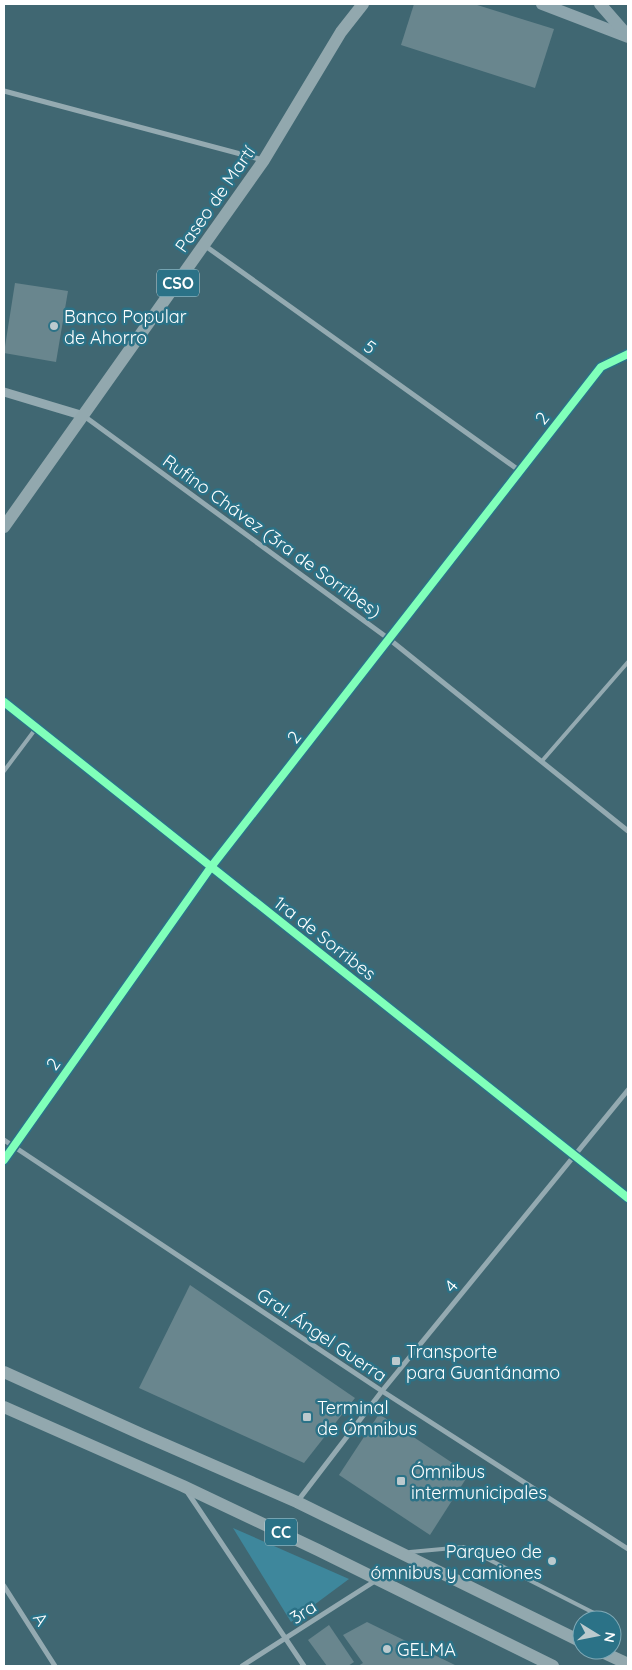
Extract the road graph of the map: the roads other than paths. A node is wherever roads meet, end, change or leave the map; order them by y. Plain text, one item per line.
1 (352, 4) edge
2 (363, 4) edge
3 (542, 4) edge
4 (600, 4) edge
5 (341, 32) junction
6 (628, 37) edge
7 (4, 91) edge
8 (264, 160) junction
9 (204, 245) junction
10 (628, 354) edge
11 (4, 392) edge
12 (84, 416) junction
13 (520, 471) junction
14 (4, 527) edge
15 (389, 640) junction
16 (628, 662) edge
17 (4, 702) edge
18 (37, 727) junction
19 (542, 761) junction
20 (4, 771) edge
21 (628, 831) edge
22 (211, 867) junction
23 (628, 1090) edge
24 (4, 1140) edge
25 (13, 1146) junction
26 (576, 1156) junction
27 (4, 1160) edge
28 (628, 1198) edge
29 (4, 1372) edge
30 (382, 1391) junction
31 (4, 1408) edge
32 (183, 1486) junction
33 (297, 1502) junction
34 (628, 1549) edge
35 (401, 1553) junction
36 (378, 1579) junction
37 (4, 1586) edge
38 (588, 1610) edge
39 (572, 1637) edge
40 (286, 1639) junction
41 (55, 1666) edge
42 (242, 1666) edge
43 (304, 1666) edge
44 (553, 1666) edge

1 - 5 main road, Paseo de Martí / CSO
2 - 5 main road, Paseo de Martí / CSO
3 - 6 main road
4 - 6 main road
5 - 8 main road, Paseo de Martí / CSO
7 - 8 street
8 - 9 main road, Paseo de Martí / CSO
9 - 12 main road, Paseo de Martí / CSO
9 - 13 street, 5
10 - 13 street, 2
11 - 12 street
12 - 14 main road, Paseo de Martí / CSO
12 - 15 street, Rufino Chávez (3ra de Sorribes)
13 - 15 street, 2
15 - 19 street, Rufino Chávez (3ra de Sorribes)
15 - 22 street, 2
16 - 19 lane
17 - 18 street, 1ra de Sorribes
18 - 20 lane
18 - 22 street, 1ra de Sorribes
19 - 21 street, Rufino Chávez (3ra de Sorribes)
22 - 25 street, 2
22 - 26 street, 1ra de Sorribes
23 - 26 street, 4
24 - 25 street, Gral. Ángel Guerra
25 - 27 street, 2
25 - 30 street, Gral. Ángel Guerra
26 - 28 street, 1ra de Sorribes
26 - 30 street, 4
29 - 33 main road, CC
30 - 33 street, 4
30 - 34 street, Gral. Ángel Guerra
31 - 32 main road, CC
32 - 36 main road, CC
32 - 40 street
33 - 35 main road, CC
35 - 38 lane
35 - 39 main road, CC
36 - 40 street, 3ra
36 - 44 main road, CC
37 - 41 street, A
40 - 42 street, 3ra
40 - 43 street

